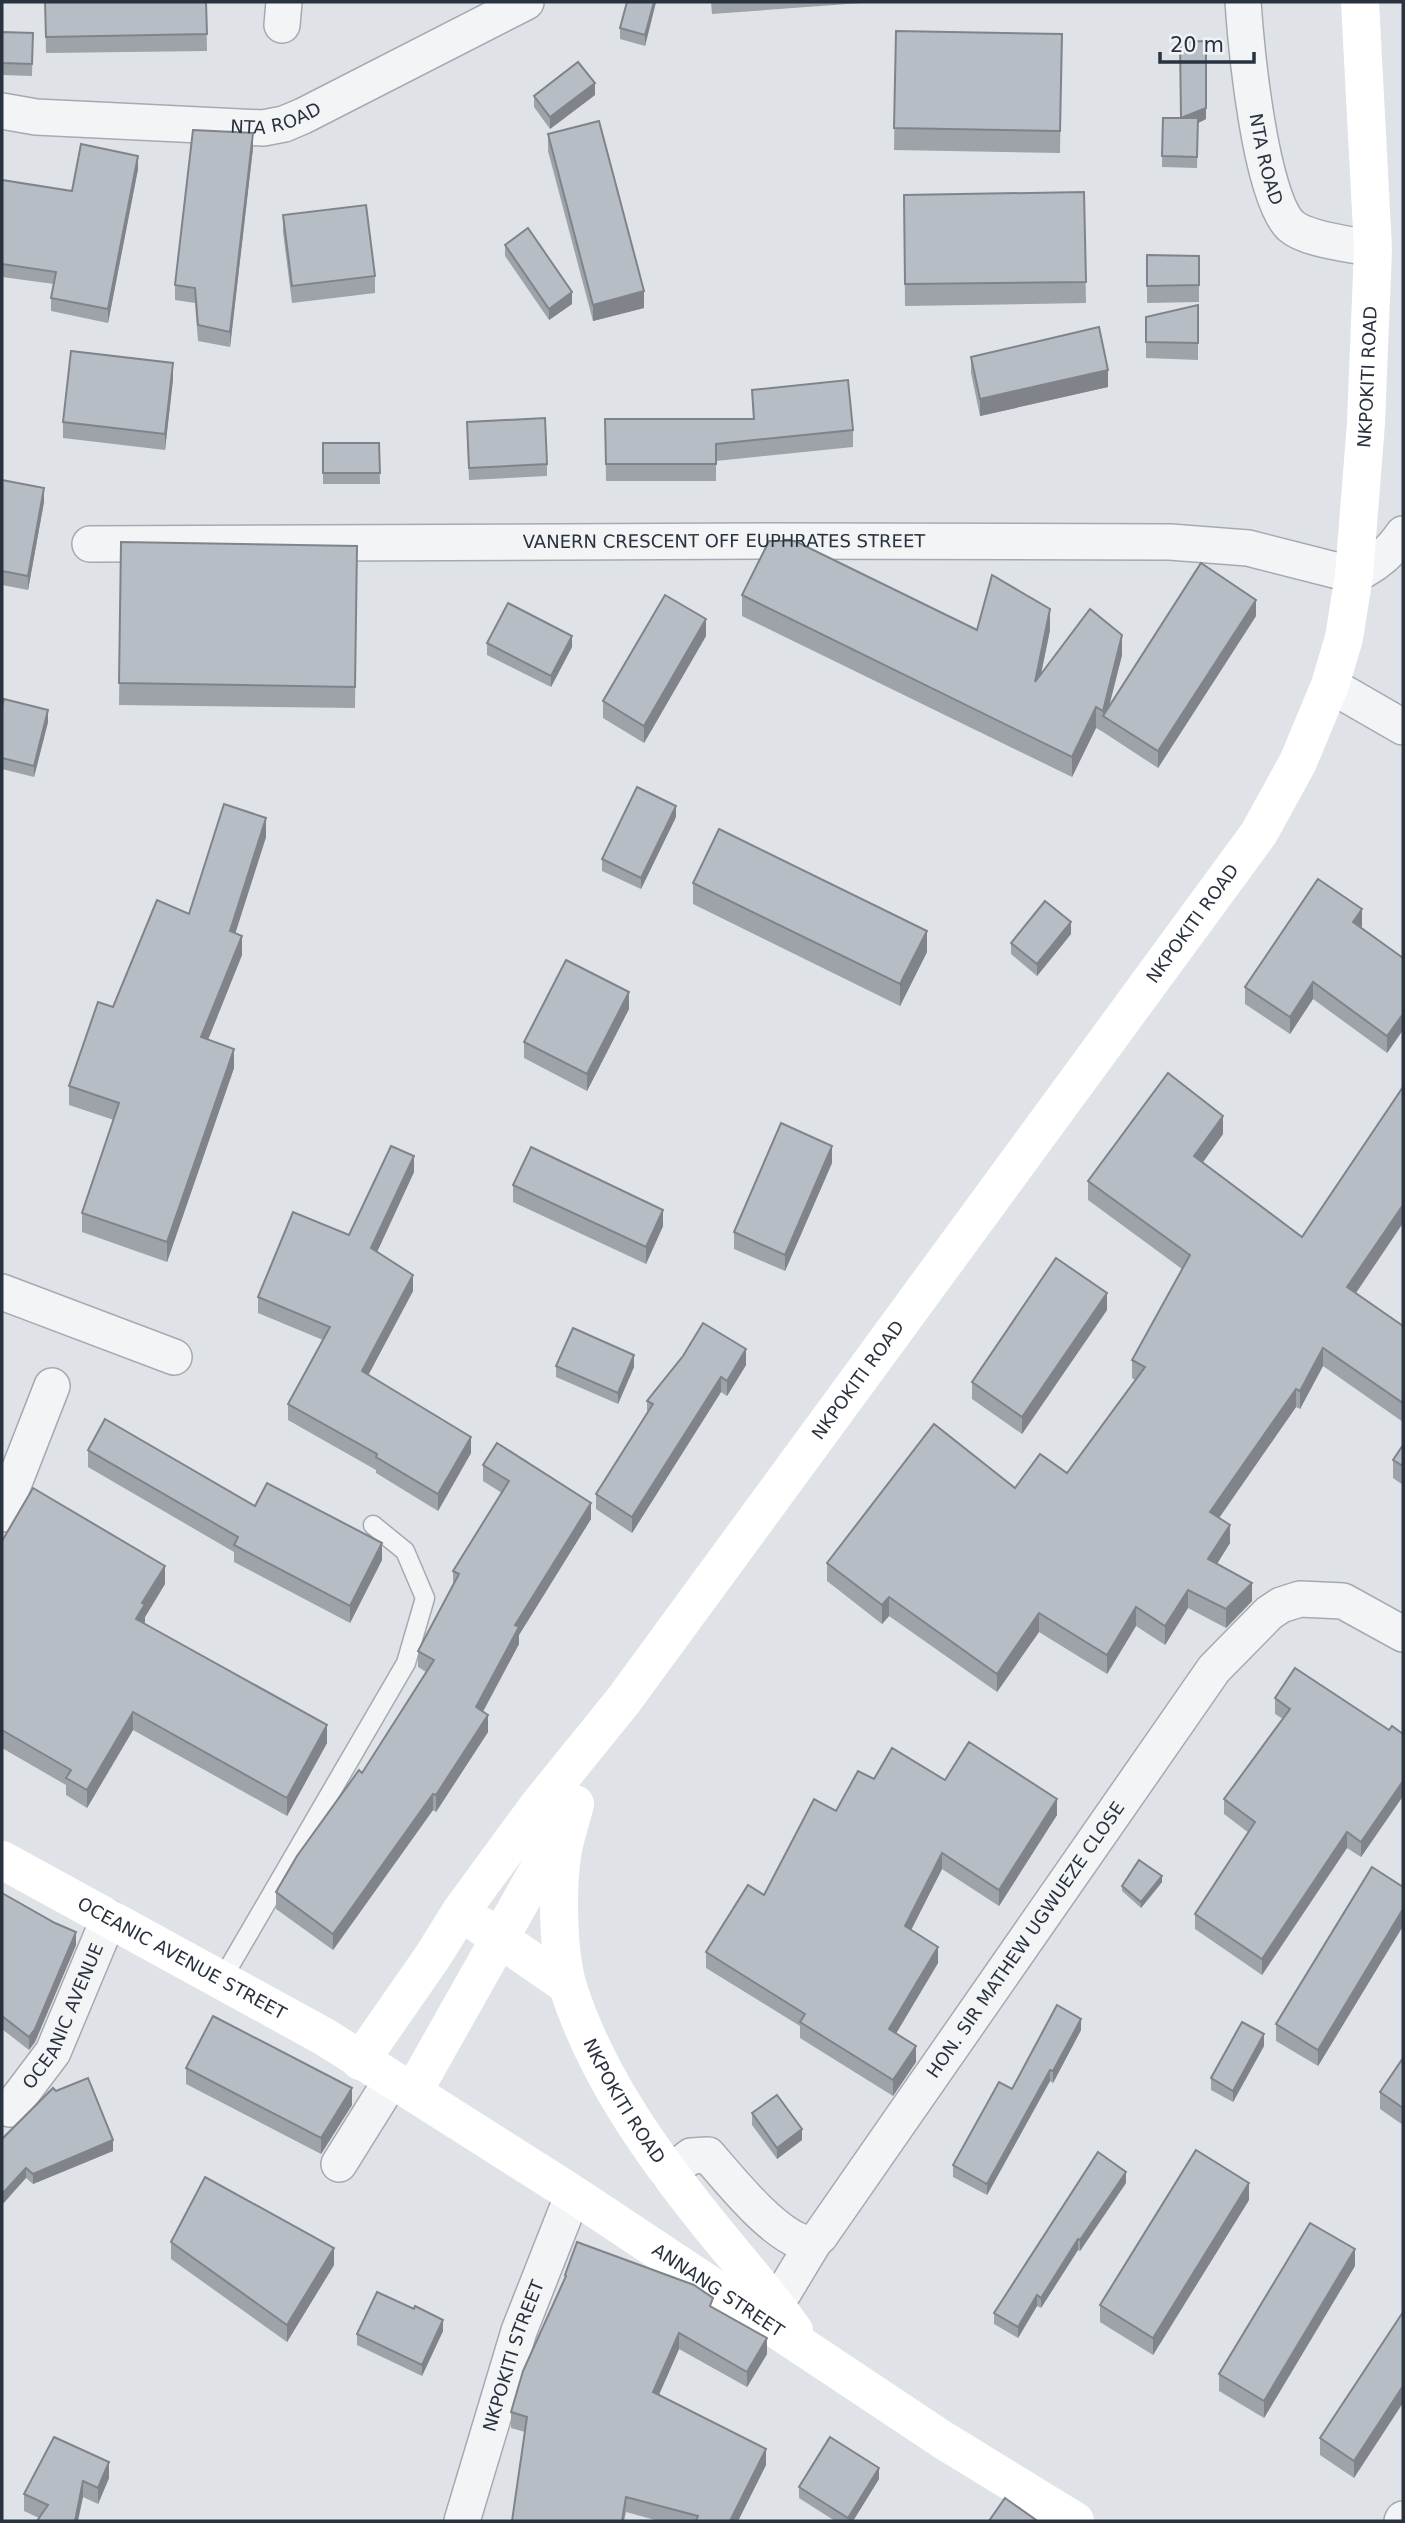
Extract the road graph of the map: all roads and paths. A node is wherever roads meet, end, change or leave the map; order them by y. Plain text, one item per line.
1 (526, 2) edge
2 (1243, 2) edge
3 (1360, 2) edge
4 (2, 111) edge
5 (1373, 249) junction
6 (1403, 534) edge
7 (90, 544) dead end
8 (1354, 575) junction
9 (1330, 685) junction
10 (1403, 727) edge
11 (2, 1292) edge
12 (174, 1357) dead end
13 (52, 1386) dead end
14 (2, 1514) edge
15 (373, 1525) dead end
16 (1403, 1634) edge
17 (623, 1701) junction
18 (575, 1804) junction
19 (2, 1860) edge
20 (461, 1911) junction
21 (109, 1918) junction
22 (500, 1940) junction
23 (221, 1981) junction
24 (567, 1985) junction
25 (389, 2077) junction
26 (10, 2109) dead end
27 (339, 2164) dead end
28 (669, 2173) junction
29 (573, 2194) junction
30 (814, 2242) junction
31 (776, 2305) junction
32 (809, 2353) junction
33 (462, 2521) edge
34 (1075, 2521) edge

1 - 4 street, NTA ROAD
2 - 5 street, NTA ROAD
3 - 5 main road, NKPOKITI ROAD
5 - 8 main road, NKPOKITI ROAD
6 - 8 street
7 - 8 street, VANERN CRESCENT OFF EUPHRATES STREET
8 - 9 main road, NKPOKITI ROAD
9 - 10 street
9 - 17 main road, NKPOKITI ROAD
11 - 12 street
13 - 14 street
15 - 23 lane
16 - 30 street, HON. SIR MATHEW UGWUEZE CLOSE
17 - 18 main road
17 - 20 main road
18 - 22 main road
18 - 24 main road, NKPOKITI ROAD
19 - 21 main road, OCEANIC AVENUE STREET
20 - 22 main road
20 - 25 main road
21 - 23 main road, OCEANIC AVENUE STREET
21 - 26 street, OCEANIC AVENUE
22 - 24 main road
22 - 25 main road
23 - 25 main road, OCEANIC AVENUE STREET
24 - 28 main road, NKPOKITI ROAD
25 - 27 street
25 - 29 main road, ANNANG STREET
28 - 30 street
28 - 31 main road, NKPOKITI ROAD
29 - 32 main road, ANNANG STREET
29 - 33 street, NKPOKITI STREET
30 - 31 street, HON. SIR MATHEW UGWUEZE CLOSE
31 - 32 main road, NKPOKITI ROAD
32 - 34 main road, ANNANG STREET

